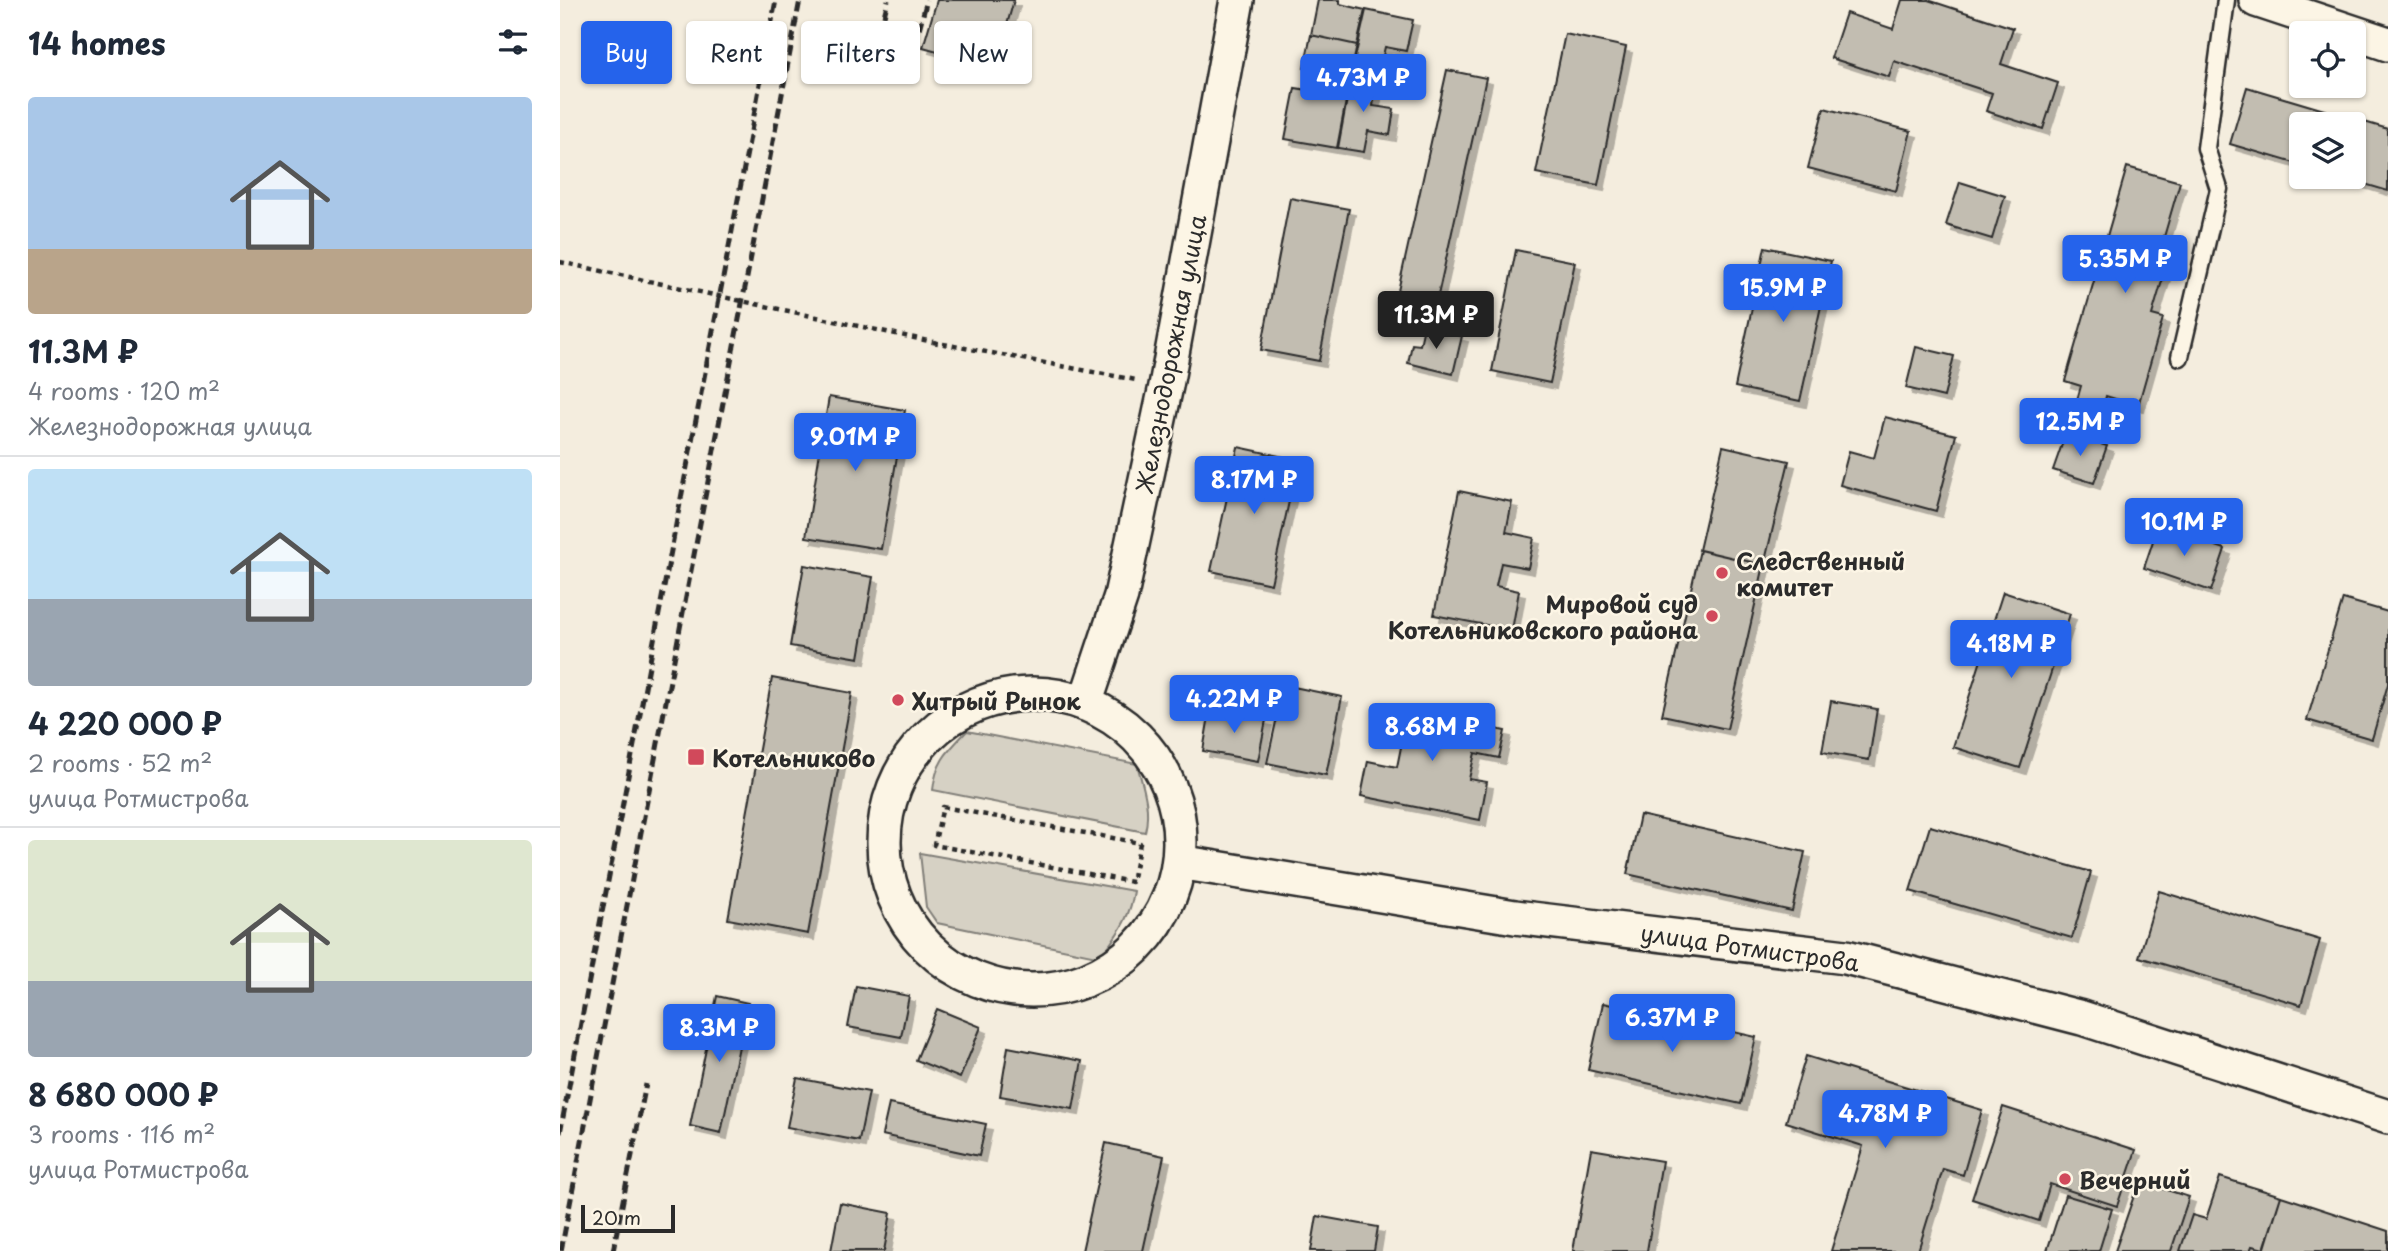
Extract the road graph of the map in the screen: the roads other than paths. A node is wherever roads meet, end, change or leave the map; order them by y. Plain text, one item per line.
1 (1237, 0) edge
2 (2226, 0) edge
3 (2256, 0) edge
4 (2388, 44) edge
5 (2180, 357) dead end
6 (1085, 704) junction
7 (1179, 862) junction
8 (2388, 1117) edge

1 - 6 street, Железнодорожная улица
2 - 5 lane
3 - 4 street
6 - 7 street
6 - 7 street
7 - 8 street, улица Ротмистрова

